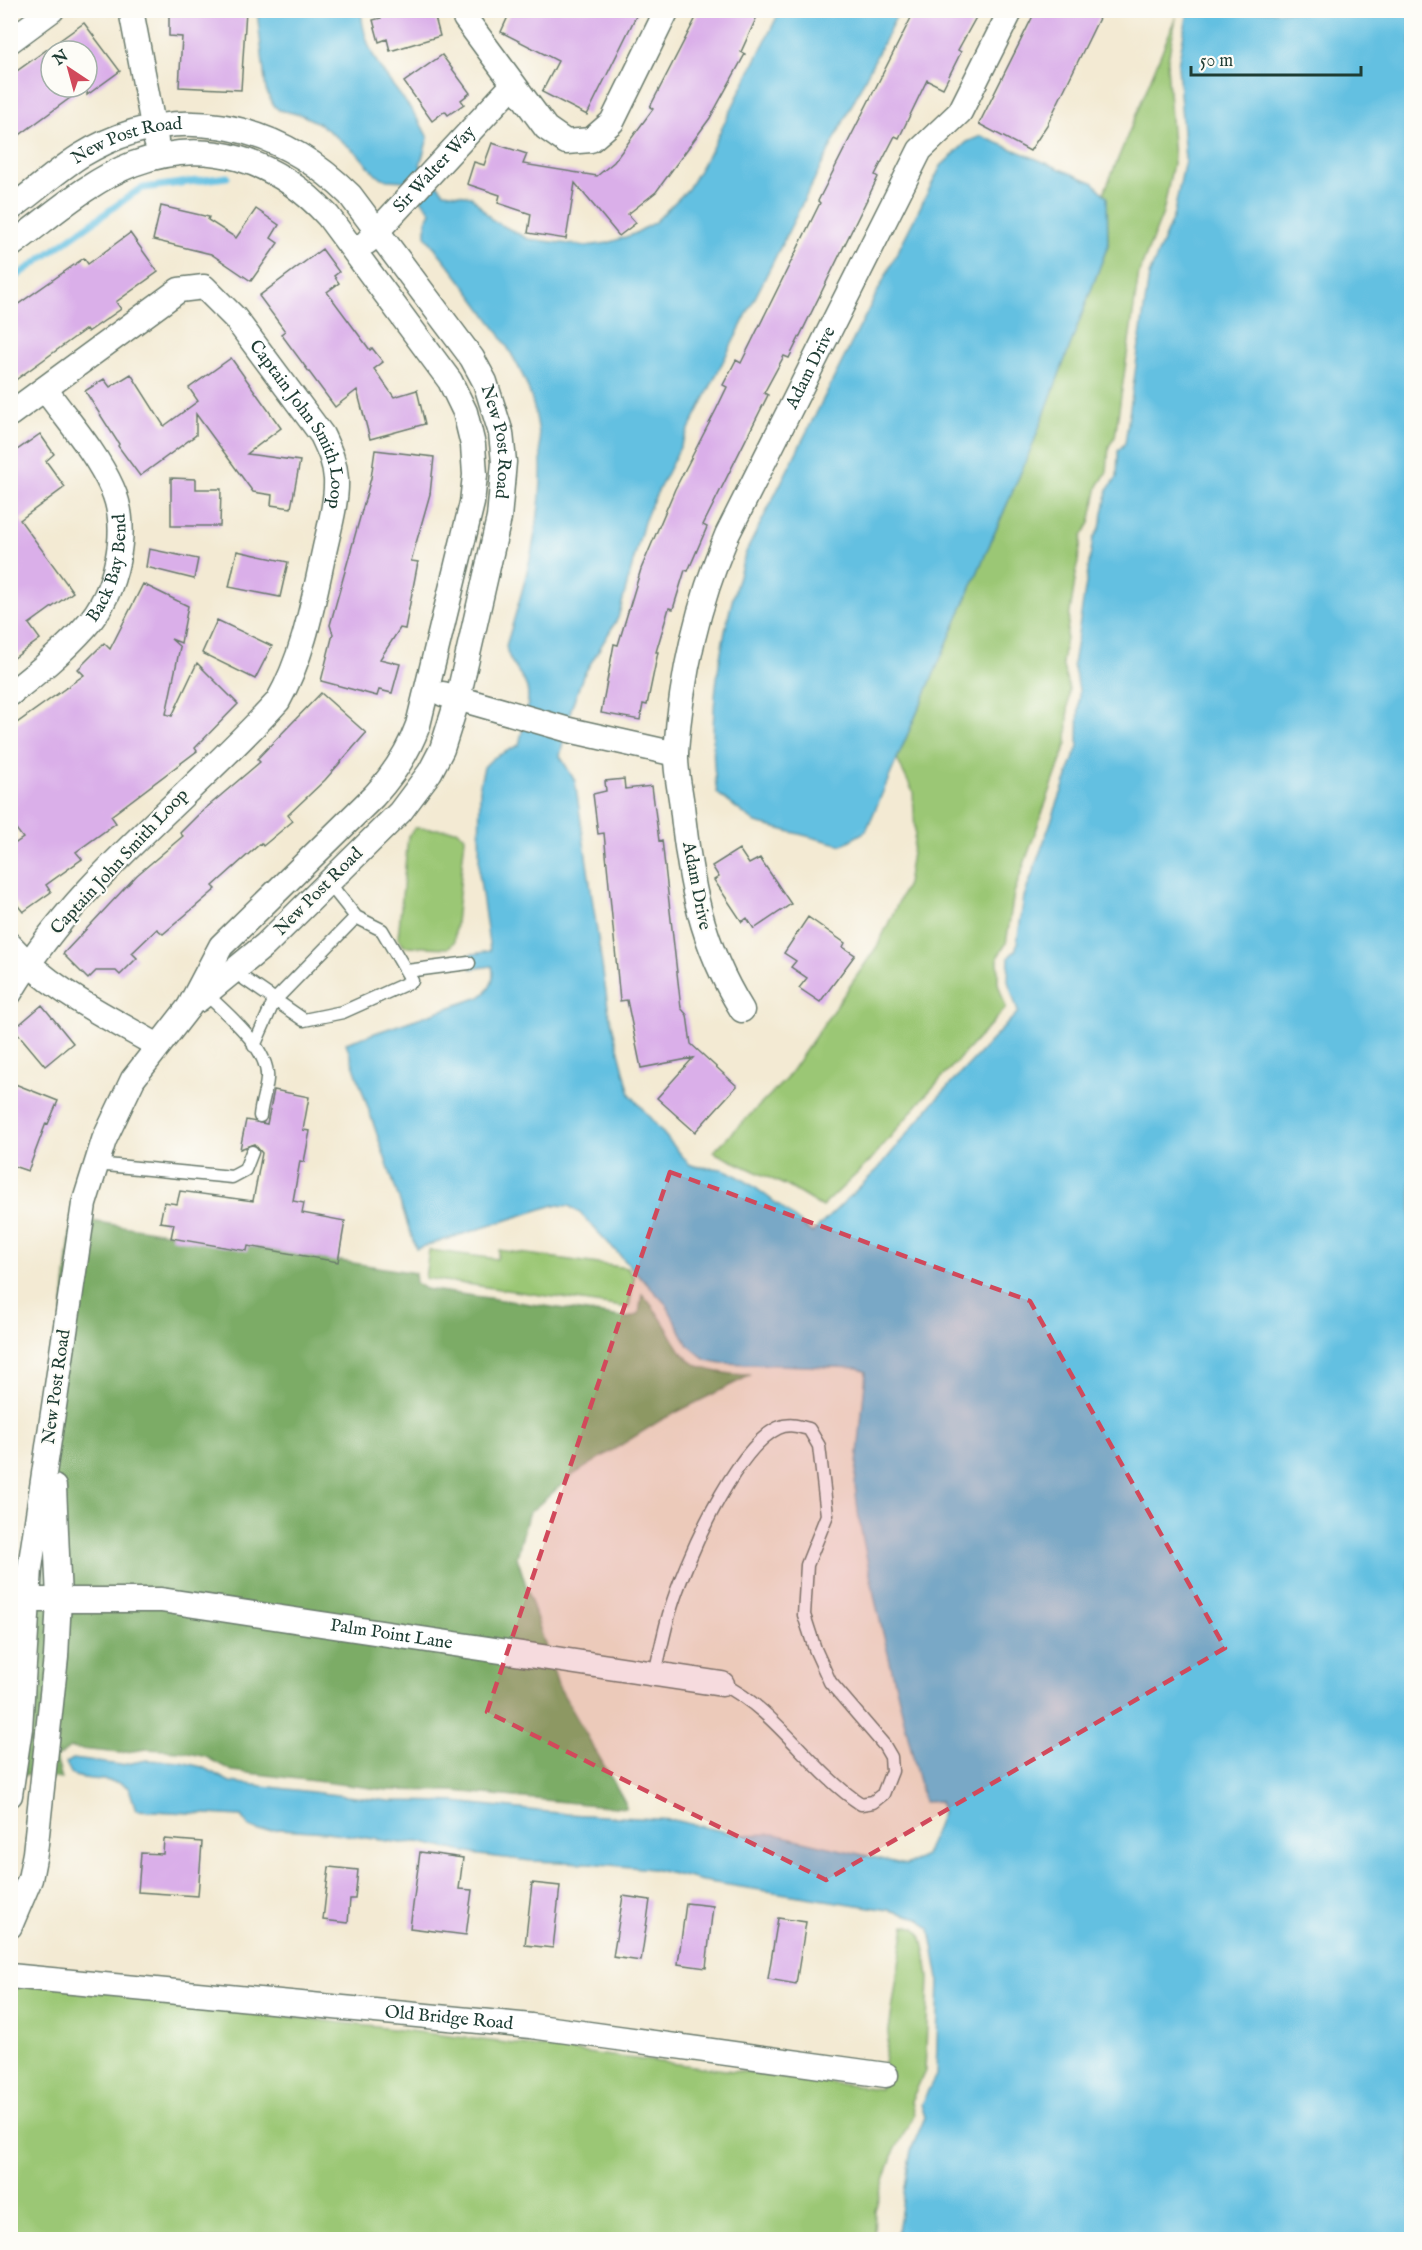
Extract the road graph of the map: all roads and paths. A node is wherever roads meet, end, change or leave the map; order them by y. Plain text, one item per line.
1 (52, 10) edge
2 (131, 10) edge
3 (465, 10) edge
4 (668, 10) edge
5 (1011, 10) edge
6 (10, 41) edge
7 (513, 85) junction
8 (154, 126) junction
9 (159, 156) junction
10 (10, 209) edge
11 (378, 232) junction
12 (10, 246) edge
13 (356, 253) junction
14 (45, 389) junction
15 (10, 414) edge
16 (427, 689) junction
17 (10, 694) edge
18 (458, 698) junction
19 (676, 754) junction
20 (328, 882) junction
21 (356, 917) junction
22 (10, 945) edge
23 (469, 963) dead end
24 (27, 964) junction
25 (233, 971) junction
26 (407, 972) junction
27 (10, 993) edge
28 (197, 1001) junction
29 (274, 1001) junction
30 (742, 1010) dead end
31 (158, 1046) junction
32 (254, 1046) junction
33 (260, 1116) dead end
34 (252, 1152) dead end
35 (96, 1164) junction
36 (51, 1432) junction
37 (59, 1599) junction
38 (28, 1600) junction
39 (655, 1673) junction
40 (722, 1684) joint
41 (42, 1780) junction
42 (11, 1784) edge
43 (10, 1926) edge
44 (10, 1976) edge
45 (886, 2075) dead end

1 - 6 street
2 - 8 street
3 - 7 street
4 - 7 street
5 - 19 street, Adam Drive
7 - 11 street, Sir Walter Way
8 - 9 street
8 - 10 street, New Post Road
8 - 11 street, New Post Road
9 - 12 street, New Post Road
9 - 13 street, New Post Road
11 - 13 street, Sir Walter Way
11 - 18 street, New Post Road
13 - 16 street, New Post Road
14 - 15 street, Captain John Smith Loop
14 - 17 street, Back Bay Bend
14 - 24 street, Captain John Smith Loop
16 - 18 street
16 - 28 street, New Post Road
18 - 19 street
18 - 20 street, New Post Road
19 - 30 street, Adam Drive
20 - 21 lane
20 - 25 street, New Post Road
21 - 26 lane
21 - 29 lane
22 - 24 street
23 - 26 lane
24 - 27 street, Captain John Smith Loop
24 - 31 street
25 - 28 street, New Post Road
25 - 29 lane
26 - 29 lane
28 - 31 street, New Post Road
28 - 32 lane
29 - 32 lane
31 - 35 street, New Post Road
32 - 33 lane
34 - 35 lane
35 - 36 street, New Post Road
36 - 37 street
36 - 38 street, New Post Road
37 - 38 street, Palm Point Lane
37 - 39 street, Palm Point Lane
37 - 41 street
38 - 42 street, New Post Road
39 - 40 street, Palm Point Lane
39 - 40 lane
41 - 42 street
41 - 43 street
44 - 45 street, Old Bridge Road

